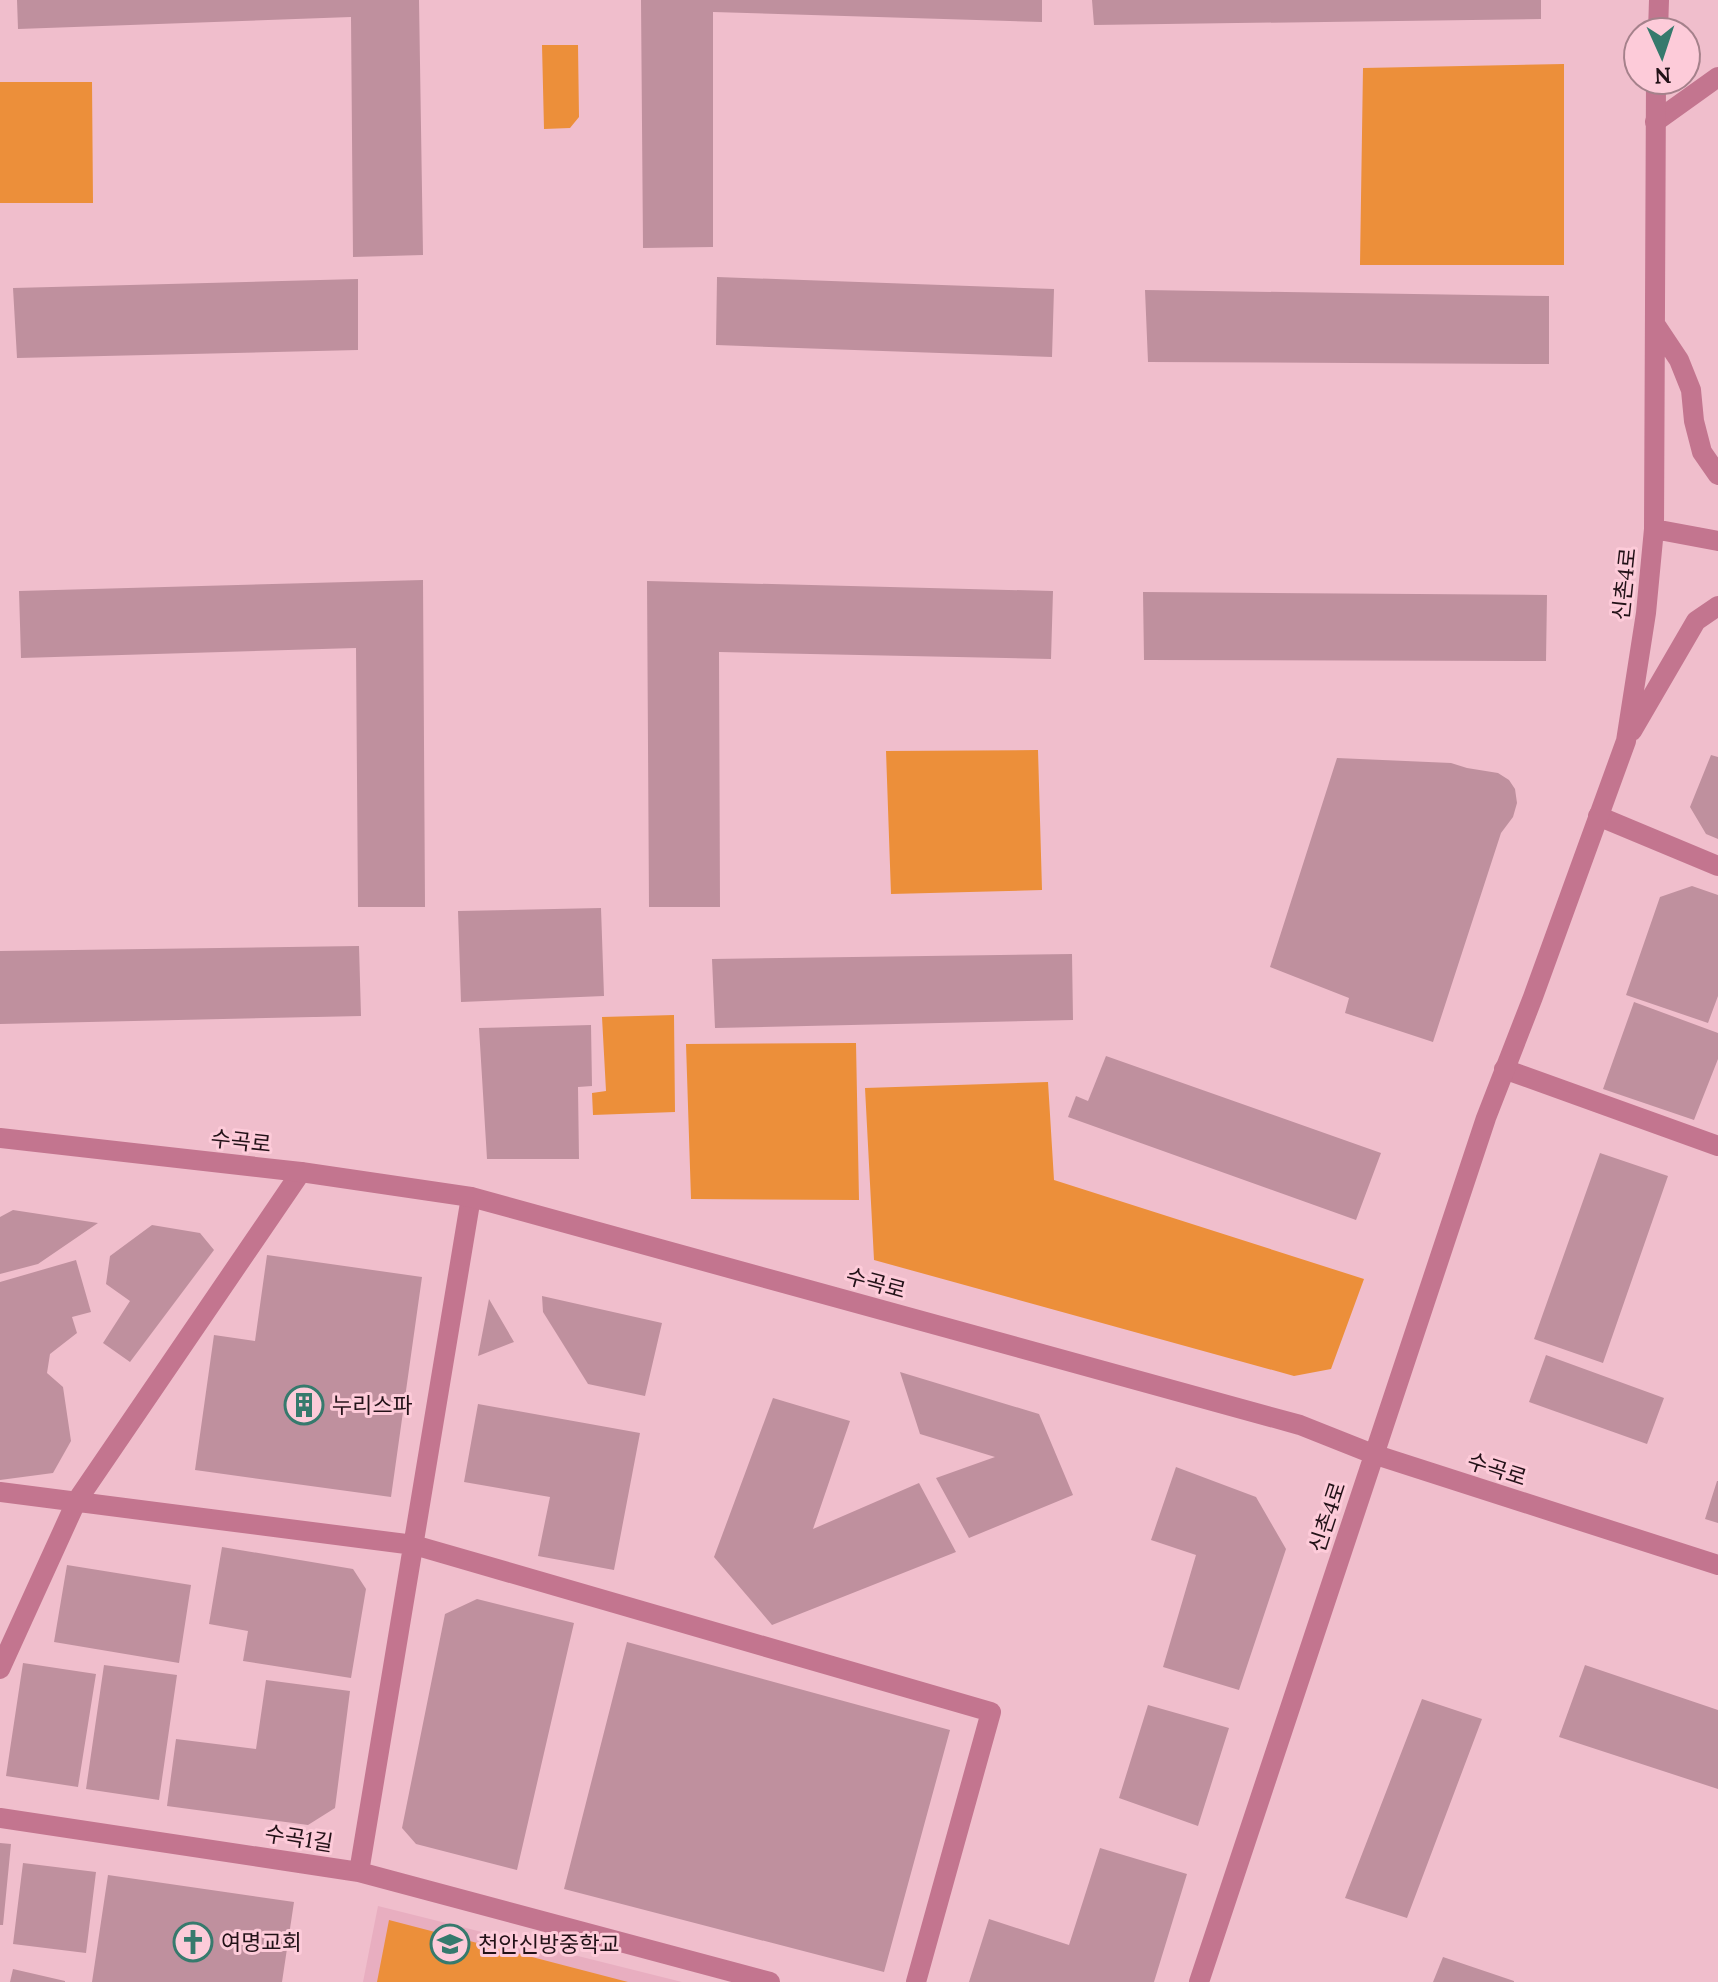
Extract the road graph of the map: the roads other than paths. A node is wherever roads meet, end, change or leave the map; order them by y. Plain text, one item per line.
1 (1718, 77) edge
2 (1656, 96) edge
3 (1655, 122) junction
4 (1655, 324) junction
5 (1718, 475) edge
6 (1654, 529) junction
7 (1718, 541) edge
8 (1718, 606) edge
9 (1626, 741) junction
10 (1598, 816) junction
11 (1718, 866) edge
12 (1504, 1069) junction
13 (0, 1138) edge
14 (1718, 1146) edge
15 (301, 1172) junction
16 (471, 1197) junction
17 (1373, 1454) junction
18 (0, 1492) edge
19 (76, 1502) junction
20 (414, 1545) junction
21 (1718, 1565) edge
22 (0, 1669) edge
23 (0, 1818) edge
24 (359, 1872) junction
25 (770, 1982) edge
26 (916, 1982) edge
27 (1199, 1982) edge

1 - 3 street
2 - 3 street, 신촌4로
3 - 4 street, 신촌4로
4 - 5 street
4 - 6 street, 신촌4로
6 - 7 street
6 - 9 street, 신촌4로
8 - 9 street
9 - 10 street, 신촌4로
10 - 11 street
10 - 12 street, 신촌4로
12 - 14 street
12 - 17 street, 신촌4로
13 - 15 street, 수곡로
15 - 16 street, 수곡로
15 - 19 street
16 - 17 street, 수곡로
16 - 20 street, 수곡1길
17 - 21 street, 수곡로
17 - 27 street, 신촌4로
18 - 19 street
19 - 20 street
19 - 22 street
20 - 24 street, 수곡1길
20 - 26 street
23 - 24 street, 수곡1길
24 - 25 street

